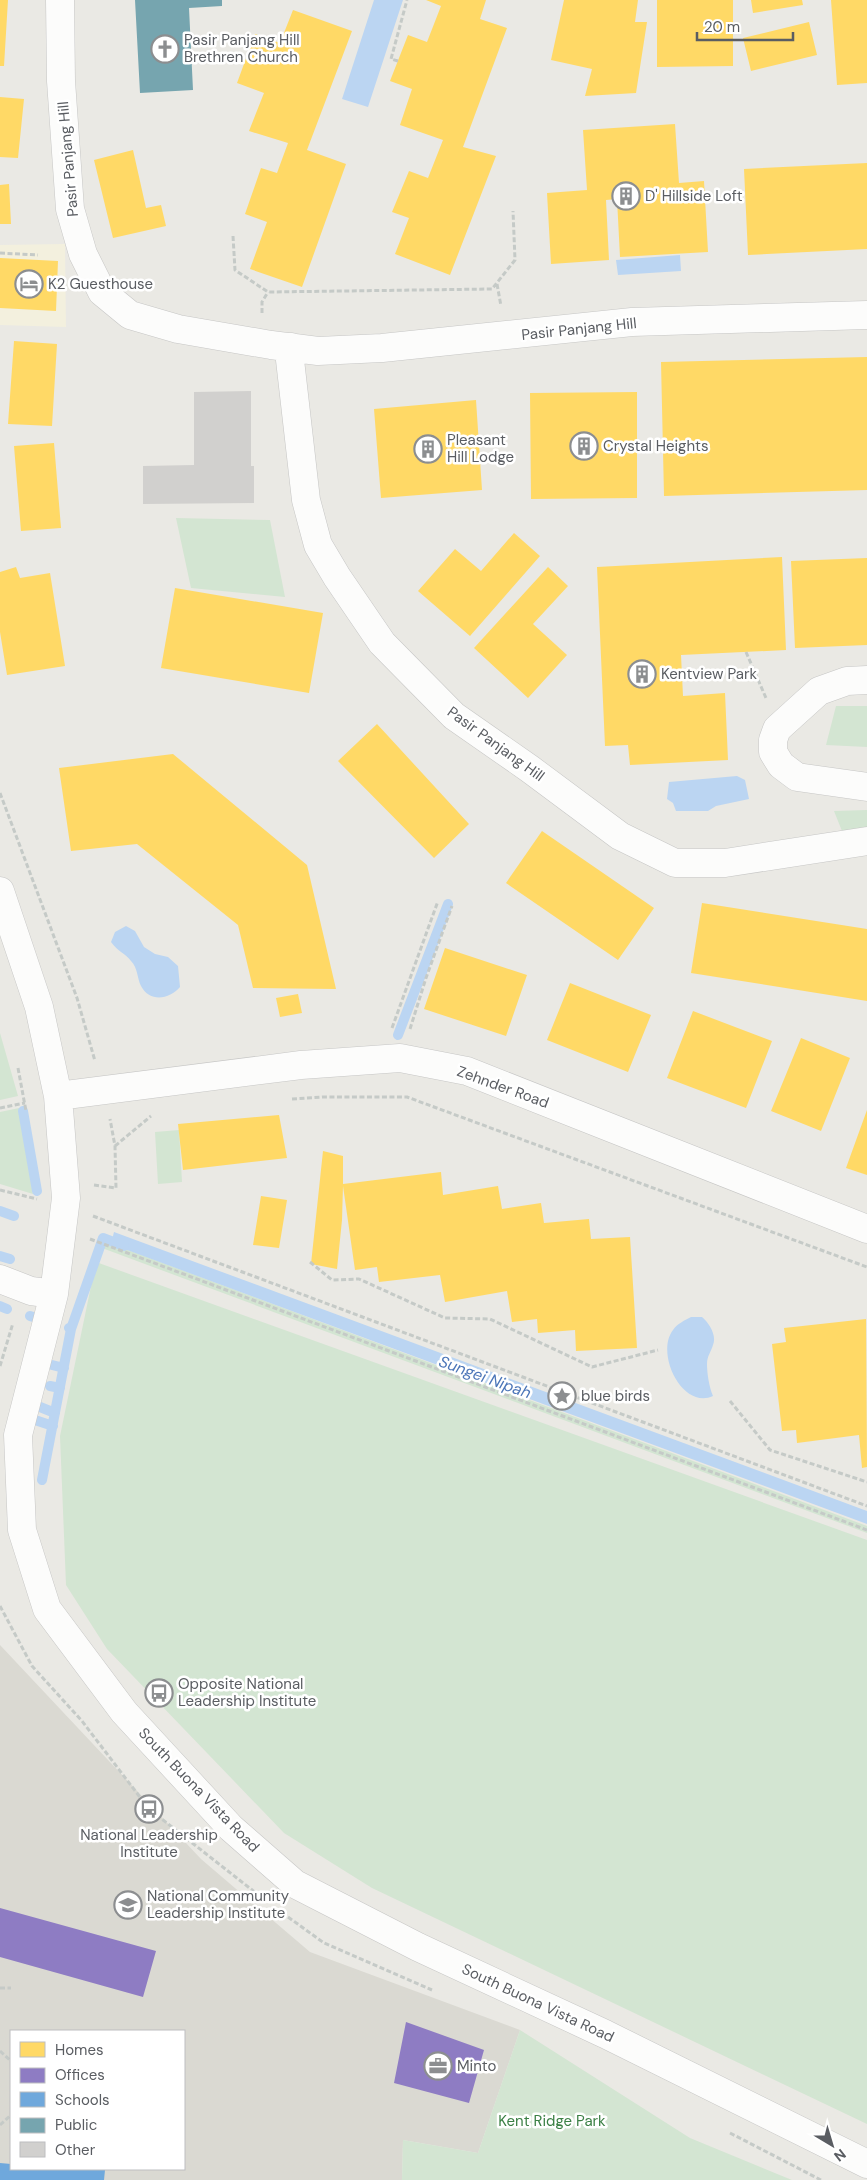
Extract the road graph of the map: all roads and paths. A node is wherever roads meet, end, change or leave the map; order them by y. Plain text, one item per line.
1 (60, 0) edge
2 (407, 0) edge
3 (398, 61) dead end
4 (513, 211) dead end
5 (233, 236) dead end
6 (0, 253) edge
7 (38, 255) dead end
8 (497, 284) junction
9 (268, 292) junction
10 (262, 302) dead end
11 (501, 302) dead end
12 (867, 315) edge
13 (291, 347) junction
14 (746, 652) dead end
15 (867, 680) edge
16 (784, 722) junction
17 (867, 787) edge
18 (0, 793) edge
19 (867, 841) edge
20 (0, 891) edge
21 (438, 901) dead end
22 (452, 906) dead end
23 (408, 1033) dead end
24 (389, 1037) dead end
25 (18, 1066) dead end
26 (103, 1090) junction
27 (58, 1096) junction
28 (283, 1099) dead end
29 (158, 1110) dead end
30 (27, 1112) dead end
31 (114, 1146) junction
32 (89, 1185) dead end
33 (0, 1190) edge
34 (24, 1197) dead end
35 (90, 1215) dead end
36 (867, 1229) edge
37 (100, 1243) dead end
38 (310, 1262) dead end
39 (867, 1267) edge
40 (9, 1282) edge
41 (54, 1294) junction
42 (658, 1350) dead end
43 (0, 1366) edge
44 (730, 1402) dead end
45 (867, 1482) edge
46 (867, 1506) edge
47 (867, 1530) edge
48 (0, 1988) edge
49 (11, 1988) dead end
50 (0, 2051) edge
51 (10, 2060) edge
52 (10, 2116) edge
53 (0, 2125) edge
54 (859, 2168) edge

1 - 13 street, Pasir Panjang Hill
2 - 3 path
4 - 8 path
5 - 9 path
6 - 7 path
8 - 9 path
8 - 11 path
9 - 10 path
12 - 13 street, Pasir Panjang Hill
13 - 19 street, Pasir Panjang Hill
14 - 16 path
15 - 16 street
16 - 17 street
18 - 26 path
20 - 27 street, South Buona Vista Road
21 - 24 path
22 - 23 path
25 - 30 path
26 - 27 street, Zehnder Road
26 - 31 path
26 - 36 street, Zehnder Road
27 - 41 street, South Buona Vista Road
28 - 39 path
29 - 31 path
31 - 32 path
33 - 34 path
35 - 46 path
37 - 47 path
38 - 42 path
40 - 41 street
40 - 43 path
41 - 54 street, South Buona Vista Road
44 - 45 path
48 - 49 path
50 - 51 path
52 - 53 path

